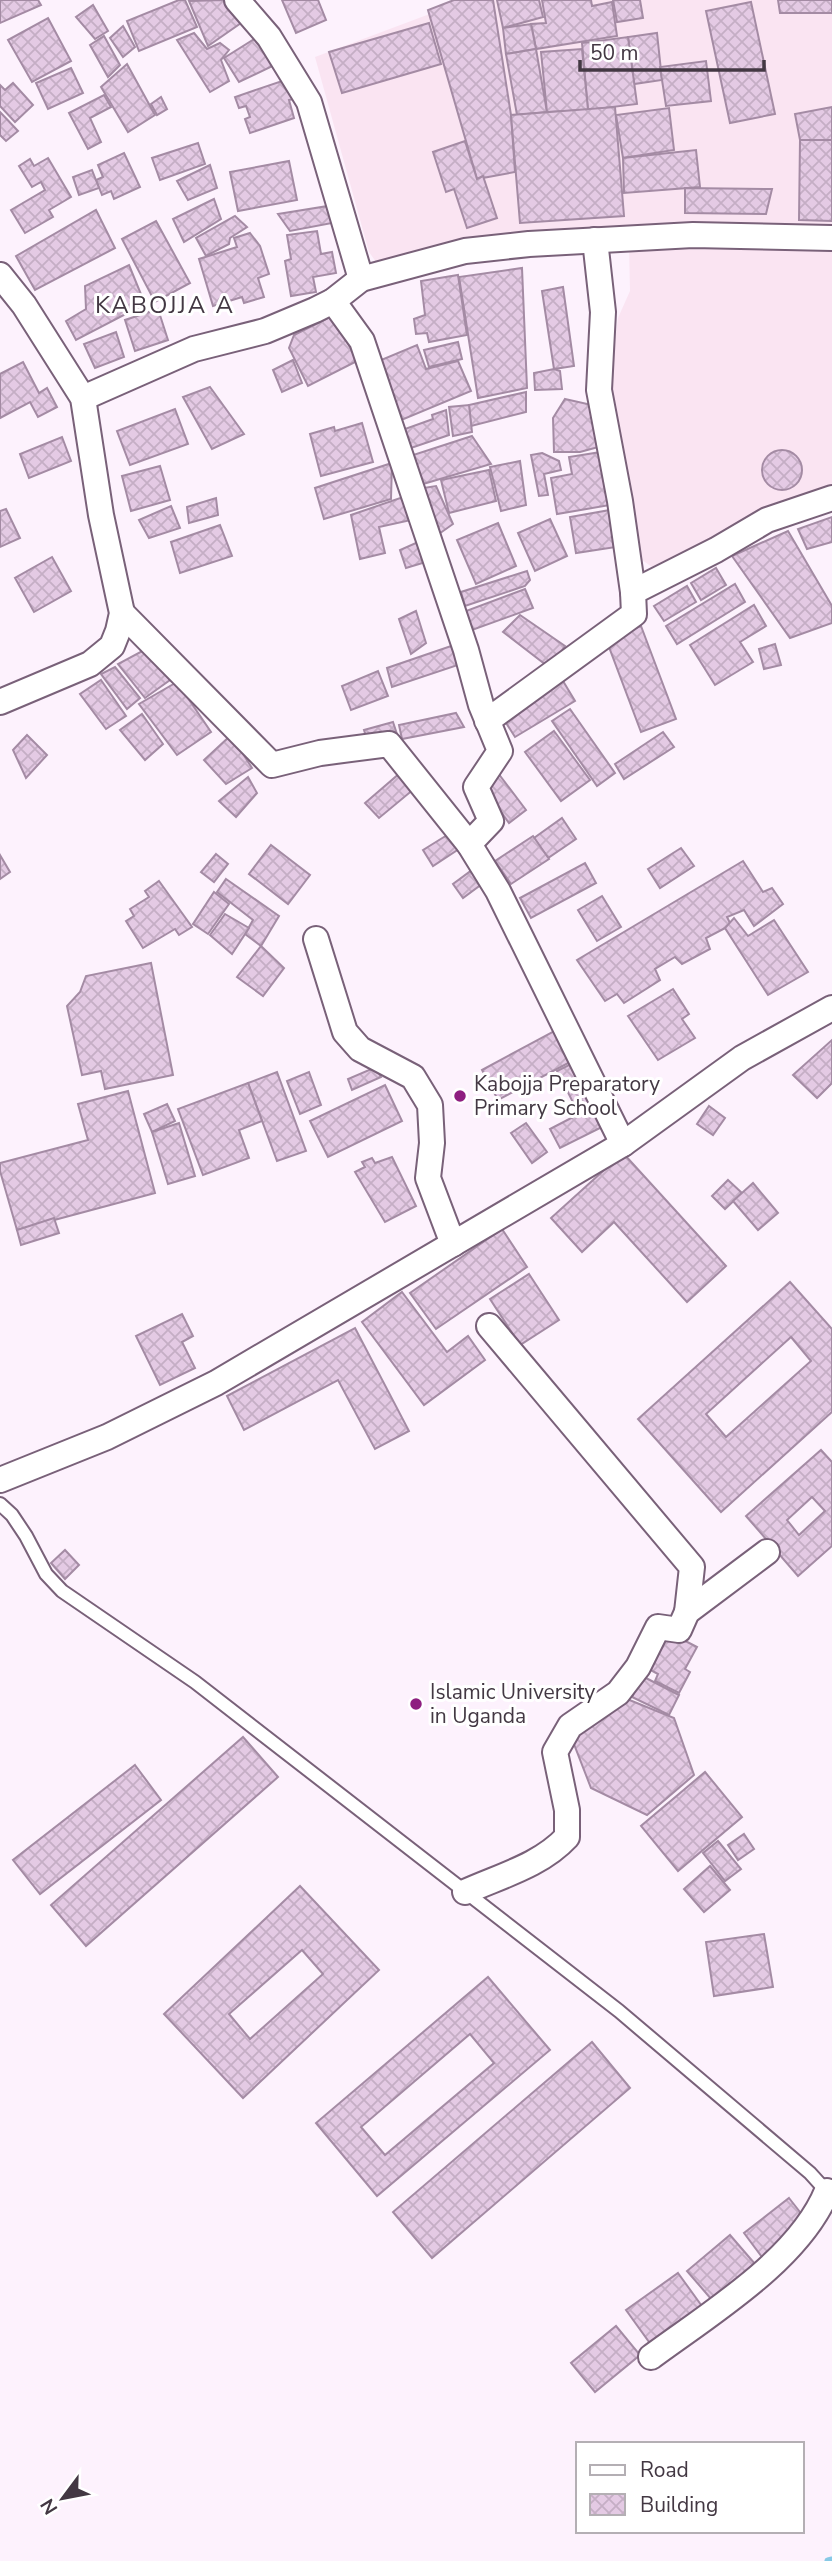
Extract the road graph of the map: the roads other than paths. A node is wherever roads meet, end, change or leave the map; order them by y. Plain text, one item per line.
1 (237, 0) edge
2 (832, 238) edge
3 (596, 240) junction
4 (0, 275) edge
5 (361, 279) junction
6 (333, 301) junction
7 (83, 398) junction
8 (832, 498) edge
9 (632, 593) junction
10 (122, 614) junction
11 (0, 702) edge
12 (487, 721) junction
13 (469, 844) junction
14 (317, 939) dead end
15 (832, 1008) edge
16 (623, 1144) junction
17 (453, 1244) junction
18 (489, 1326) dead end
19 (0, 1480) edge
20 (0, 1504) edge
21 (767, 1552) dead end
22 (692, 1567) junction
23 (718, 1588) junction
24 (687, 1612) junction
25 (465, 1892) junction
26 (829, 2194) edge
27 (650, 2357) dead end

1 - 5 street
2 - 3 street
3 - 5 street
3 - 9 street
4 - 7 street
5 - 6 street
6 - 7 street
6 - 12 street
7 - 10 street
8 - 9 street
9 - 12 street
10 - 11 street
10 - 13 street
12 - 13 street
13 - 16 street
14 - 17 street
15 - 16 street
16 - 17 street
17 - 19 street
18 - 22 street
20 - 25 lane
21 - 23 street
22 - 23 street
22 - 24 street
23 - 24 street
24 - 25 street
25 - 26 lane
26 - 27 street

